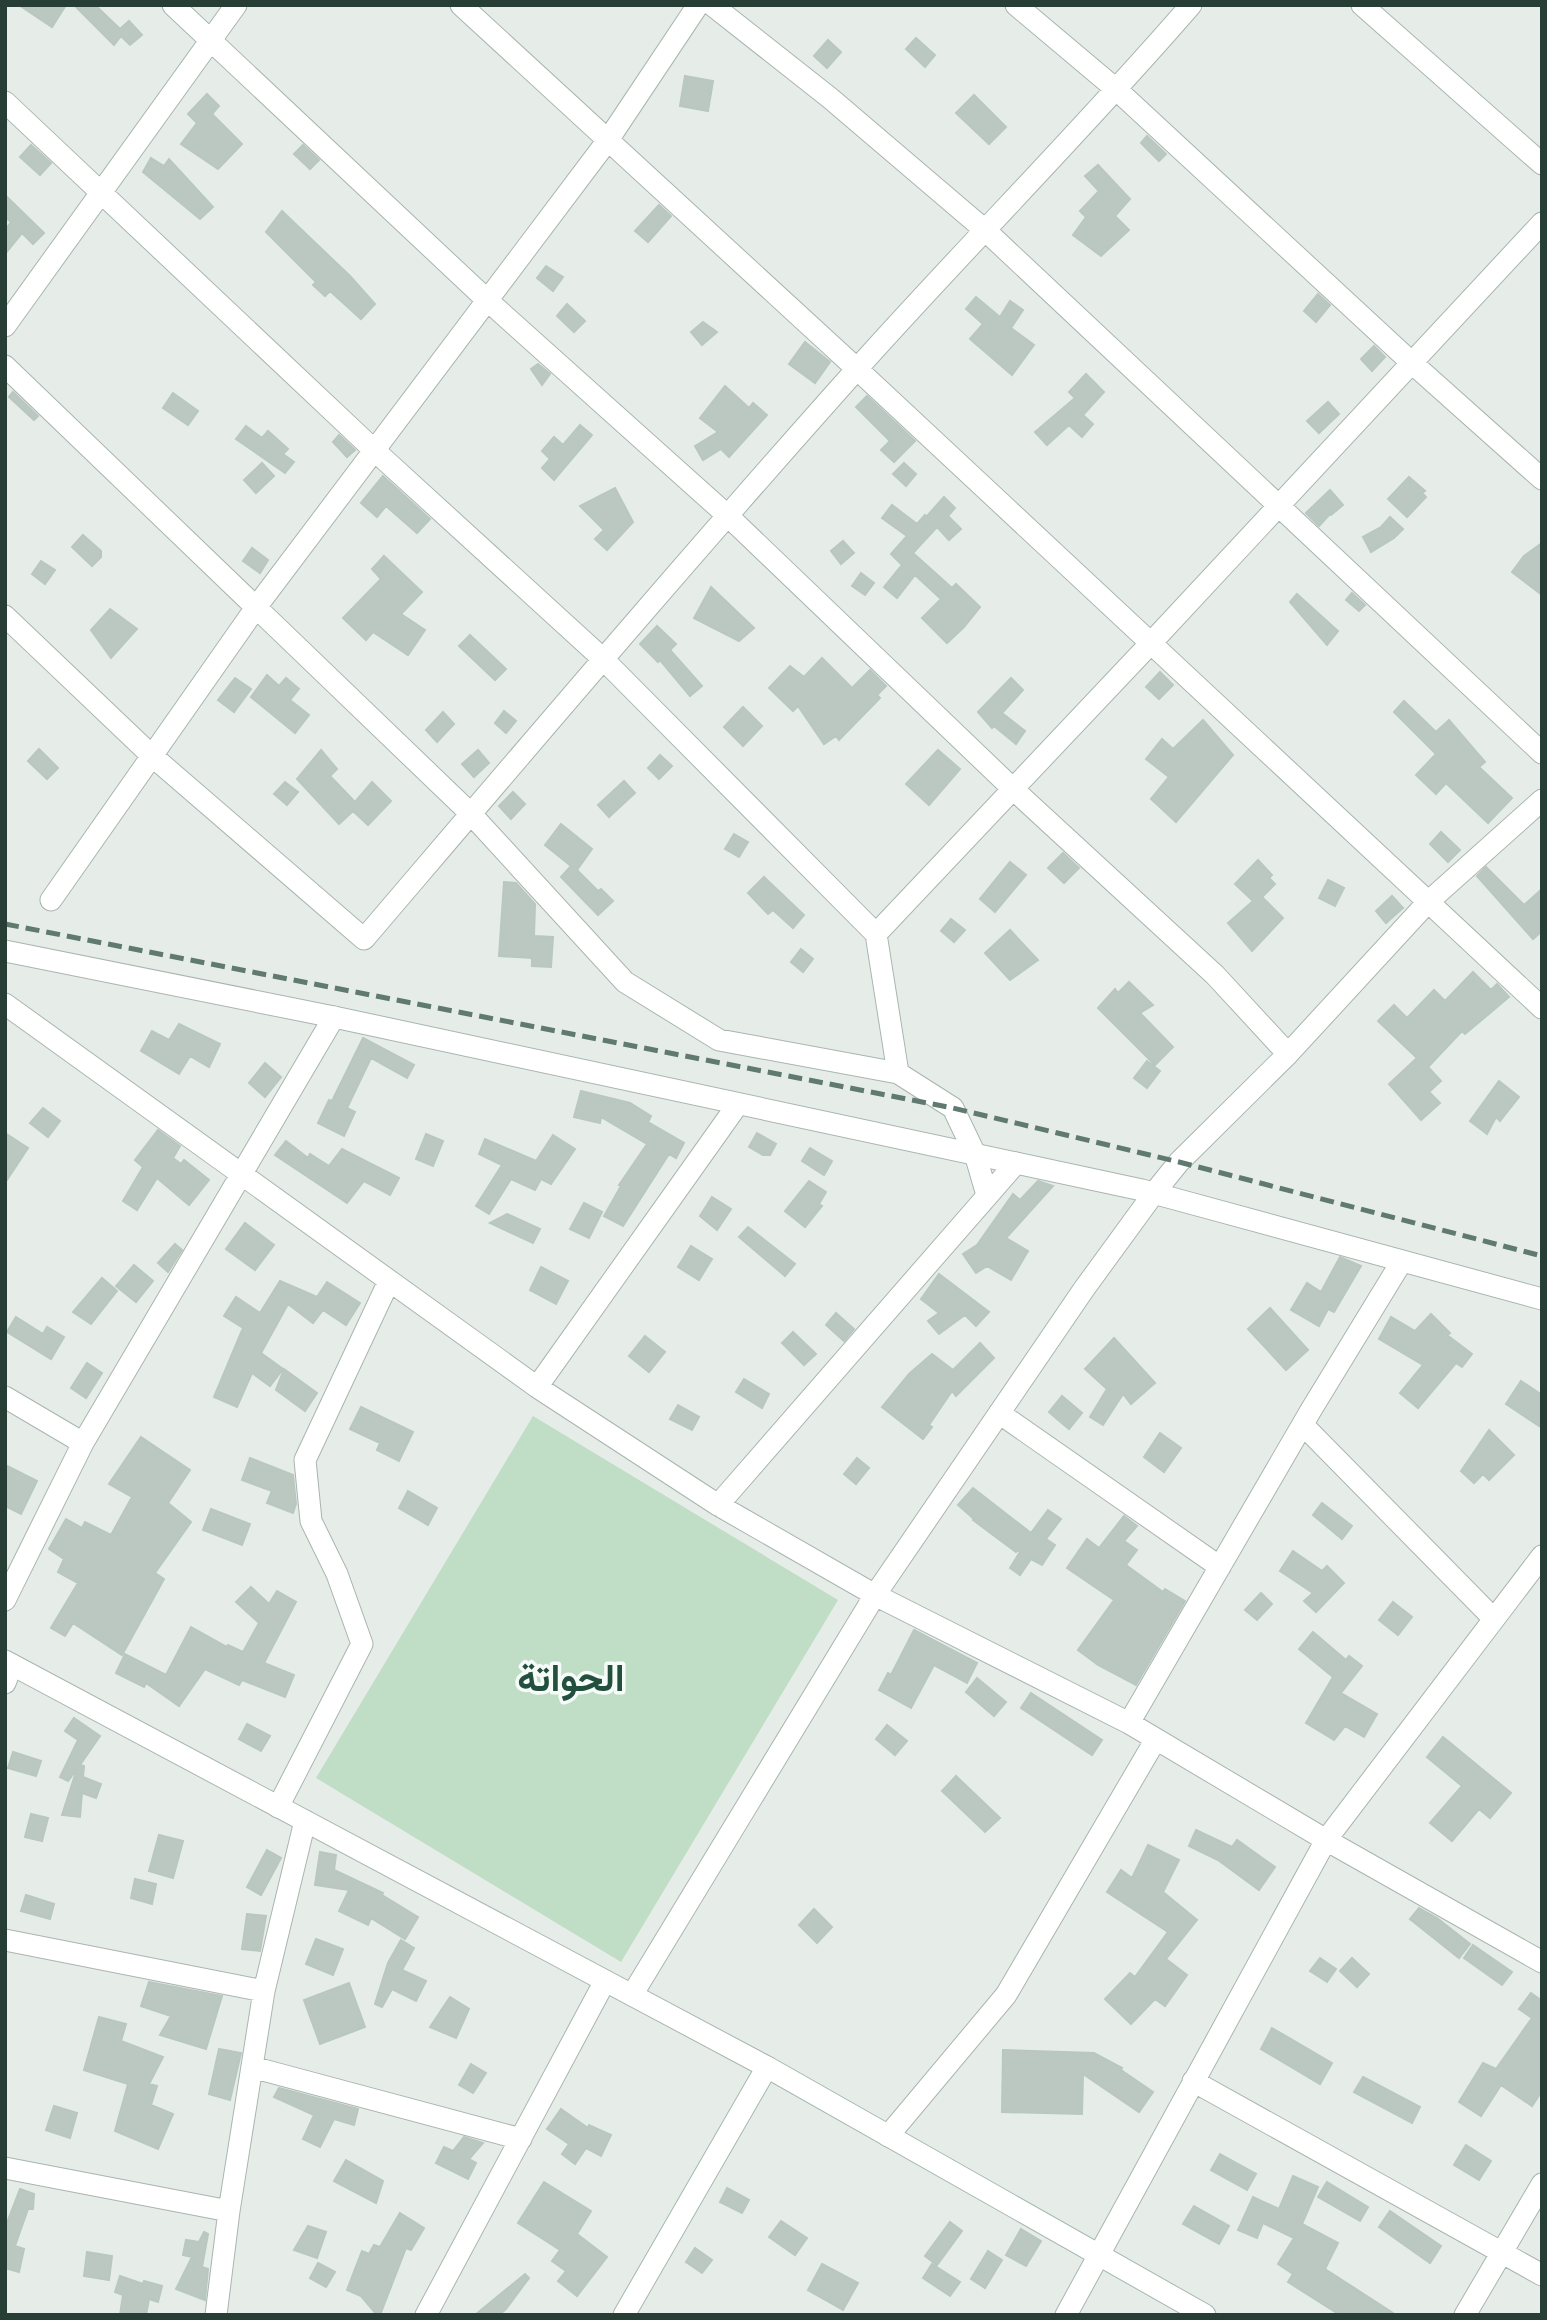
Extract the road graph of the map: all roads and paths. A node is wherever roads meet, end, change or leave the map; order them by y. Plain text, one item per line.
1 (173, 5) edge
2 (236, 5) edge
3 (461, 5) edge
4 (698, 5) edge
5 (712, 5) edge
6 (1016, 5) edge
7 (1191, 5) edge
8 (1362, 5) edge
9 (211, 40) junction
10 (1117, 90) junction
11 (5, 102) edge
12 (608, 140) junction
13 (1542, 164) edge
14 (102, 193) junction
15 (1542, 223) edge
16 (986, 231) junction
17 (487, 300) junction
18 (5, 326) edge
19 (1412, 363) junction
20 (5, 366) edge
21 (857, 369) junction
22 (374, 450) junction
23 (1542, 479) edge
24 (1278, 507) junction
25 (727, 516) junction
26 (257, 606) junction
27 (5, 616) edge
28 (1150, 644) junction
29 (603, 659) junction
30 (1542, 753) edge
31 (151, 755) junction
32 (1013, 789) junction
33 (1542, 800) edge
34 (471, 814) junction
35 (51, 900) dead end
36 (1428, 902) junction
37 (876, 934) junction
38 (5, 951) edge
39 (5, 1004) edge
40 (1542, 1008) edge
41 (334, 1017) junction
42 (1288, 1054) junction
43 (898, 1073) junction
44 (738, 1104) junction
45 (975, 1154) junction
46 (1016, 1163) junction
47 (241, 1175) junction
48 (1154, 1193) junction
49 (987, 1195) junction
50 (1402, 1261) junction
51 (389, 1281) junction
52 (1542, 1299) edge
53 (537, 1387) junction
54 (5, 1398) edge
55 (999, 1413) junction
56 (1303, 1425) junction
57 (83, 1443) junction
58 (718, 1505) junction
59 (1542, 1556) edge
60 (1220, 1567) junction
61 (875, 1595) junction
62 (5, 1600) edge
63 (1494, 1619) junction
64 (7, 1670) edge
65 (1129, 1723) junction
66 (1156, 1739) junction
67 (278, 1807) junction
68 (305, 1821) junction
69 (1326, 1840) junction
70 (5, 1940) edge
71 (1542, 1962) edge
72 (606, 1981) junction
73 (264, 1991) junction
74 (632, 1996) junction
75 (252, 2067) junction
76 (766, 2067) junction
77 (1193, 2081) junction
78 (888, 2136) junction
79 (521, 2139) junction
80 (5, 2168) edge
81 (1542, 2184) edge
82 (229, 2211) junction
83 (1097, 2253) junction
84 (1501, 2253) junction
85 (1542, 2275) edge
86 (216, 2315) edge
87 (426, 2315) edge
88 (624, 2315) edge
89 (1066, 2315) edge
90 (1205, 2315) edge
91 (1465, 2315) edge

1 - 9 street
2 - 9 street
3 - 12 street
4 - 12 street
5 - 16 street
6 - 10 street
7 - 10 street
8 - 13 street
9 - 14 street
9 - 17 street
10 - 16 street
10 - 19 street
11 - 14 street
12 - 17 street
12 - 21 street
14 - 18 street
14 - 22 street
15 - 19 street
16 - 21 street
16 - 24 street
17 - 22 street
17 - 25 street
19 - 23 street
19 - 24 street
20 - 26 street
21 - 25 street
21 - 28 street
22 - 26 street
22 - 29 street
24 - 28 street
24 - 30 street
25 - 29 street
25 - 32 street
26 - 31 street
26 - 34 street
27 - 31 street
28 - 32 street
28 - 36 street
29 - 34 street
29 - 37 street
31 - 34 street
31 - 35 street
32 - 37 street
32 - 42 street
33 - 36 street
34 - 43 street
36 - 40 street
36 - 42 street
37 - 43 street
38 - 41 street
39 - 47 street
41 - 44 street
41 - 47 street
42 - 48 street
43 - 45 street
44 - 45 street
44 - 53 street
45 - 46 street
45 - 49 street
46 - 48 street
46 - 49 street
47 - 51 street
47 - 57 street
48 - 50 street
48 - 55 street
49 - 58 street
50 - 52 street
50 - 56 street
51 - 53 street
51 - 67 street
53 - 58 street
54 - 57 street
55 - 60 street
55 - 61 street
56 - 60 street
56 - 63 street
57 - 62 street
58 - 61 street
59 - 63 street
60 - 65 street
61 - 65 street
61 - 74 street
63 - 69 street
64 - 67 street
65 - 66 street
66 - 69 street
66 - 78 street
67 - 68 street
68 - 72 street
68 - 73 street
69 - 71 street
69 - 77 street
70 - 73 street
72 - 74 street
72 - 79 street
73 - 75 street
74 - 76 street
75 - 79 street
75 - 82 street
76 - 78 street
76 - 88 street
77 - 83 street
77 - 84 street
78 - 83 street
79 - 87 street
80 - 82 street
81 - 84 street
82 - 86 street
83 - 89 street
83 - 90 street
84 - 85 street
84 - 91 street

